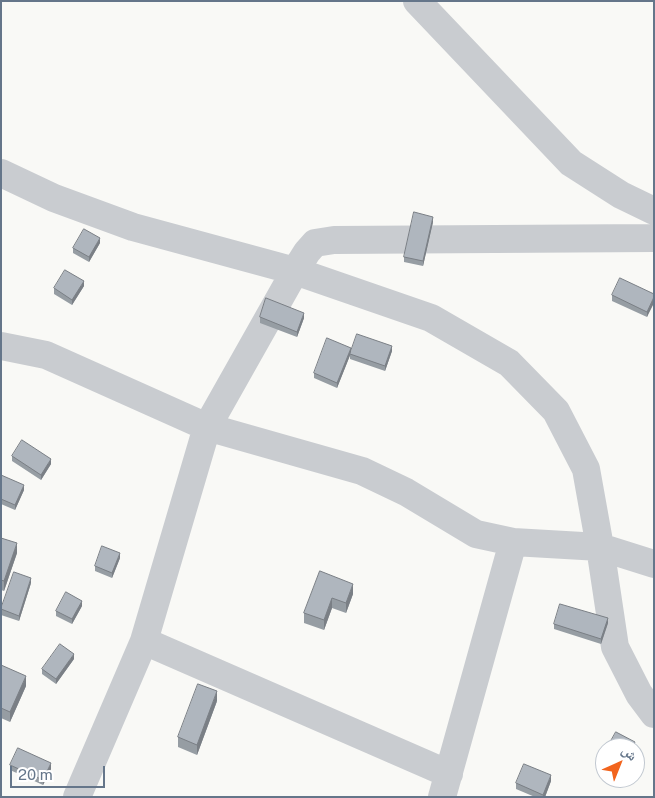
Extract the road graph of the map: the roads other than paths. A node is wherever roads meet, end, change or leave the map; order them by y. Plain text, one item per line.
1 (417, 1) edge
2 (1, 173) edge
3 (654, 210) edge
4 (654, 238) edge
5 (295, 271) junction
6 (1, 346) edge
7 (207, 427) junction
8 (513, 542) junction
9 (600, 547) junction
10 (654, 564) edge
11 (144, 641) junction
12 (654, 714) edge
13 (445, 785) edge
14 (77, 797) edge

1 - 3 street
2 - 5 street
4 - 5 street
5 - 7 street
5 - 9 street
6 - 7 street
7 - 8 street
7 - 11 street
8 - 9 street
8 - 13 street
9 - 10 street
9 - 12 street
11 - 13 street
11 - 14 street

